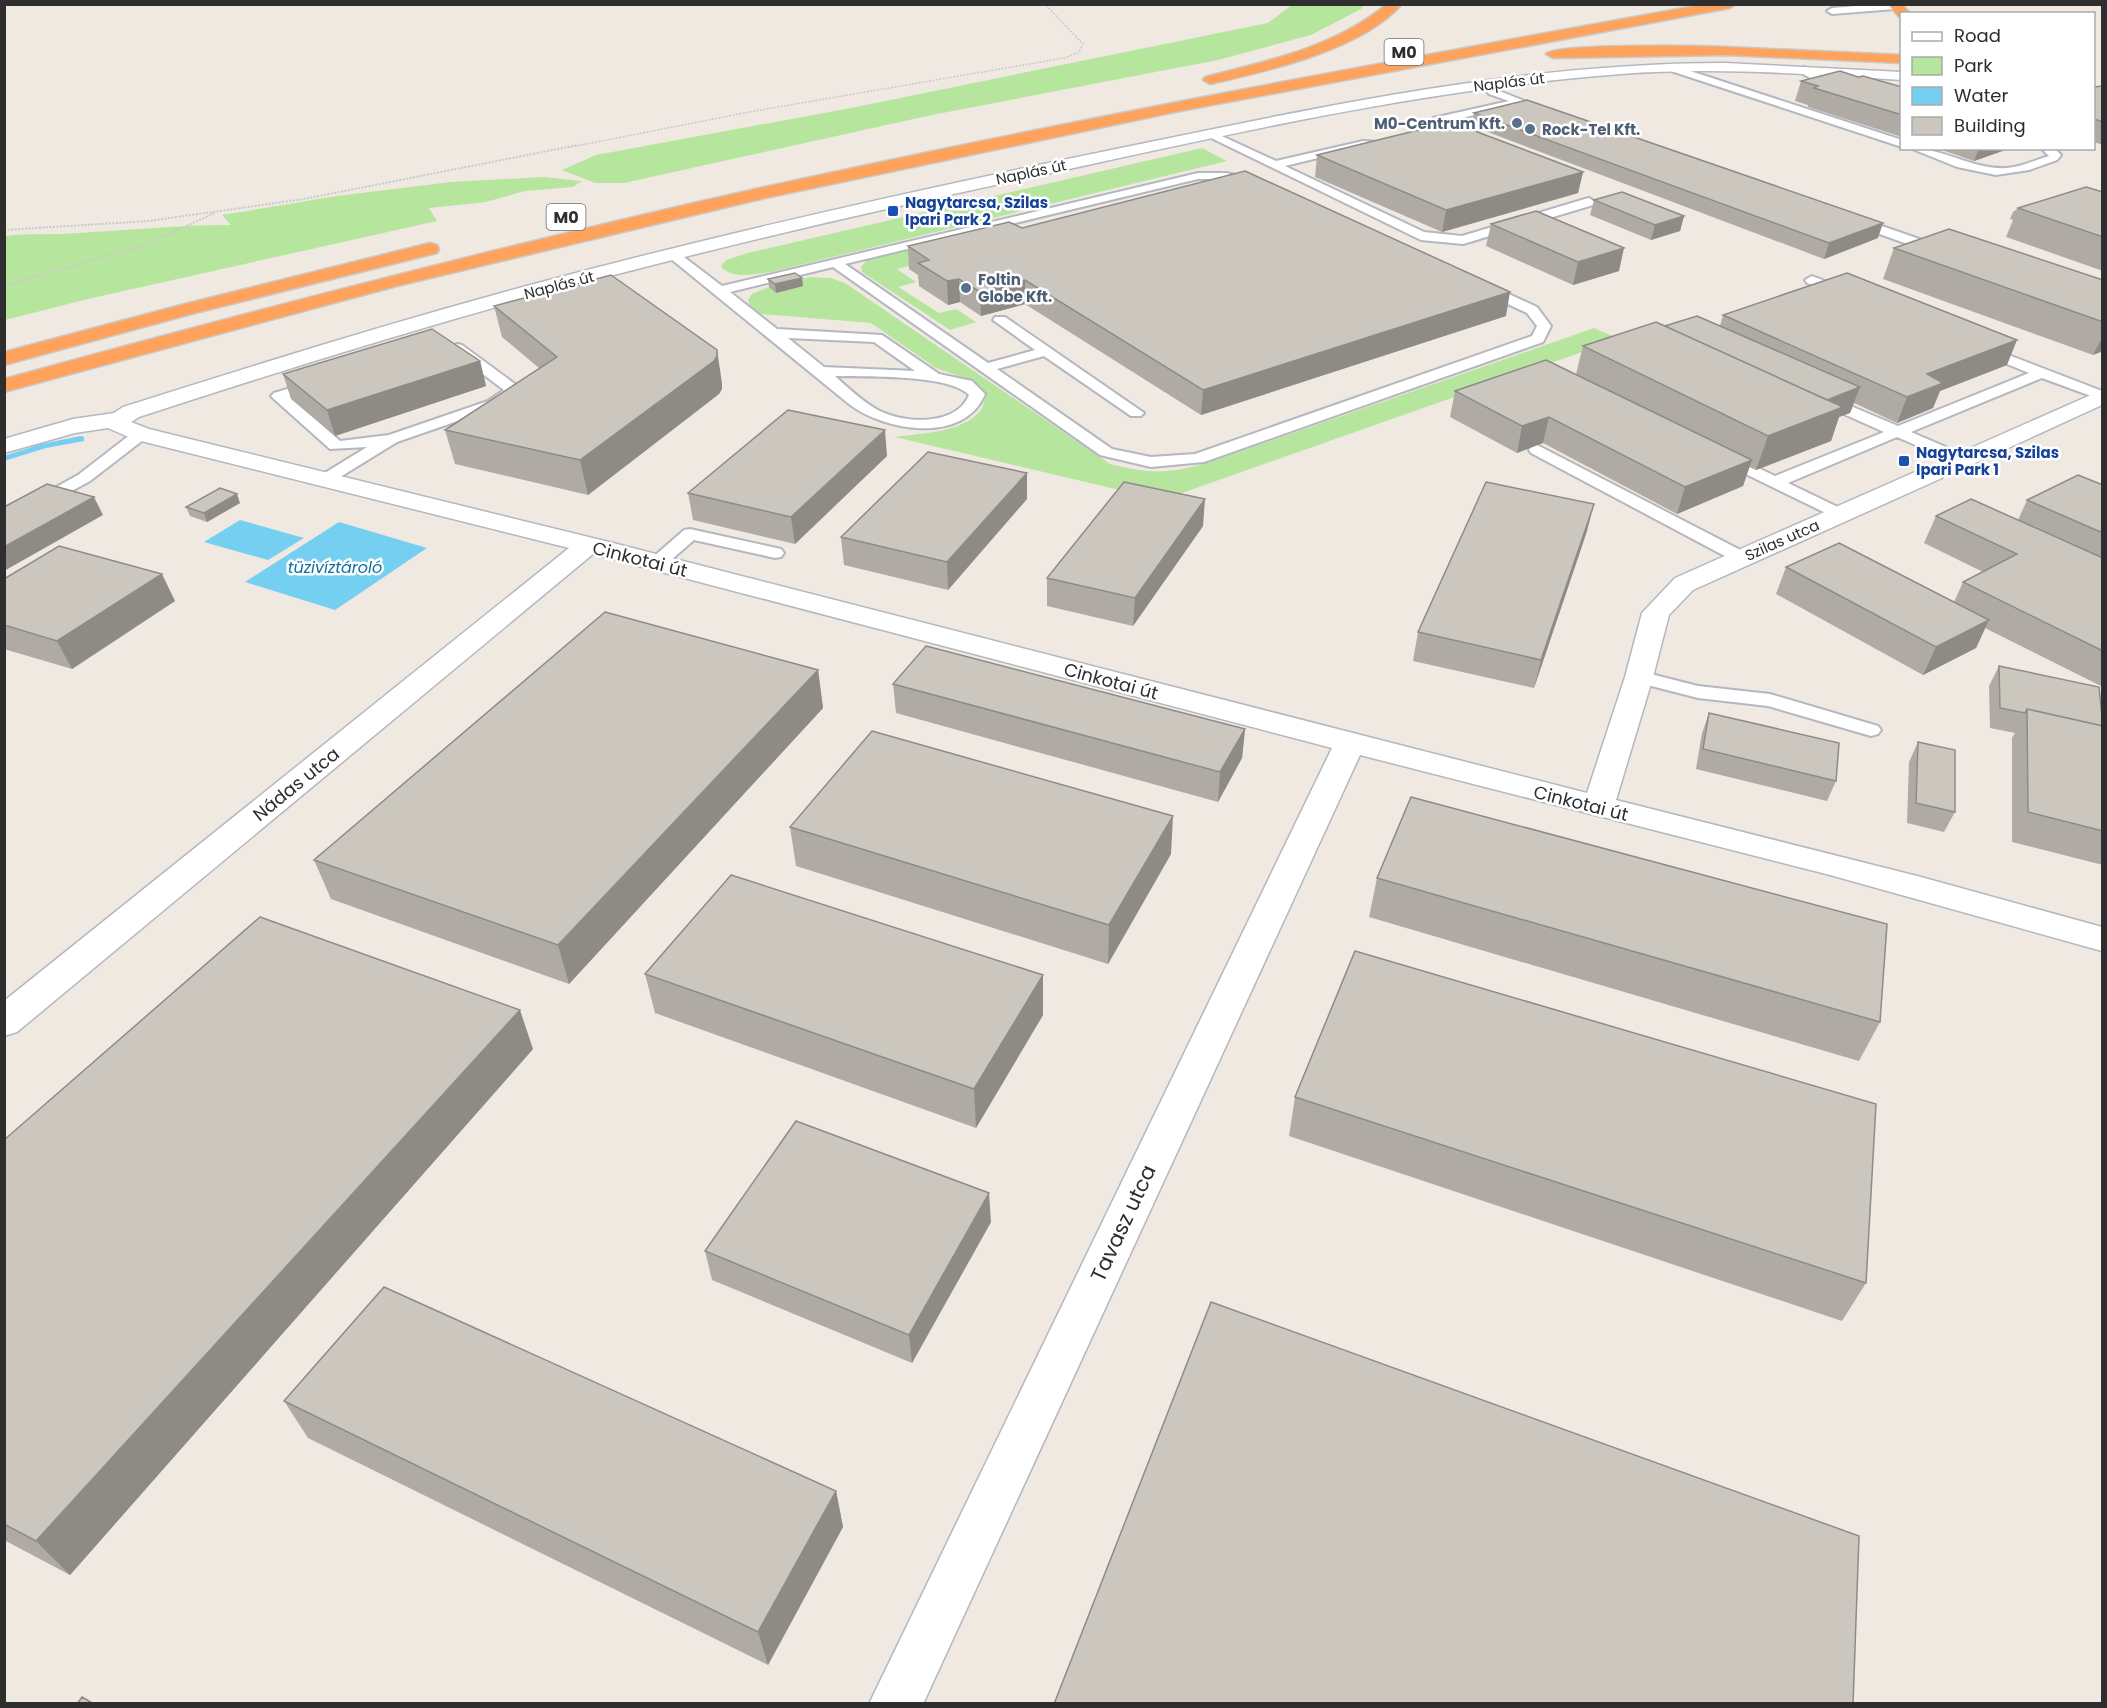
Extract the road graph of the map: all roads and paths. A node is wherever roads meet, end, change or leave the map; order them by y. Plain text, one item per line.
1 (1045, 4) edge
2 (1396, 4) edge
3 (1675, 4) edge
4 (1730, 4) edge
5 (1897, 8) edge
6 (1832, 11) dead end
7 (1900, 59) edge
8 (1672, 68) junction
9 (1804, 70) junction
10 (1900, 76) edge
11 (1326, 79) junction
12 (1192, 84) dead end
13 (1487, 84) junction
14 (1834, 84) junction
15 (1812, 88) edge
16 (1786, 94) dead end
17 (1764, 100) junction
18 (1520, 102) junction
19 (1900, 103) edge
20 (1564, 118) edge
21 (1211, 134) junction
22 (943, 136) dead end
23 (1482, 137) edge
24 (1900, 143) edge
25 (1403, 145) edge
26 (1921, 150) edge
27 (2049, 150) edge
28 (1273, 165) junction
29 (1265, 187) edge
30 (1588, 202) dead end
31 (221, 211) junction
32 (1541, 217) junction
33 (1845, 217) edge
34 (1562, 225) edge
35 (4, 231) edge
36 (448, 244) dead end
37 (671, 254) junction
38 (1957, 257) edge
39 (835, 263) junction
40 (1468, 280) edge
41 (1812, 280) dead end
42 (4, 286) edge
43 (721, 290) junction
44 (1856, 298) edge
45 (1000, 320) dead end
46 (404, 327) junction
47 (771, 333) junction
48 (423, 340) edge
49 (1965, 342) edge
50 (442, 345) edge
51 (789, 347) junction
52 (1046, 351) junction
53 (898, 352) junction
54 (4, 359) edge
55 (805, 359) junction
56 (915, 364) junction
57 (986, 368) junction
58 (820, 371) junction
59 (2041, 373) junction
60 (934, 376) junction
61 (334, 378) edge
62 (4, 386) edge
63 (2103, 396) edge
64 (1821, 399) edge
65 (1136, 413) dead end
66 (127, 426) junction
67 (1897, 431) junction
68 (391, 439) junction
69 (4, 446) edge
70 (1537, 450) edge
71 (1712, 451) edge
72 (1963, 460) junction
73 (1933, 473) joint
74 (326, 479) junction
75 (1775, 482) junction
76 (1840, 515) junction
77 (4, 523) edge
78 (587, 546) junction
79 (775, 553) dead end
80 (1742, 558) junction
81 (657, 563) junction
82 (1639, 677) junction
83 (1871, 730) dead end
84 (1350, 743) junction
85 (1598, 807) junction
86 (2103, 939) edge
87 (4, 1022) edge
88 (895, 1704) edge

1 - 31 path
2 - 12 highway
3 - 22 highway, M0
4 - 11 highway, M0
5 - 6 lane
7 - 11 highway
8 - 9 street, Naplás út
8 - 13 street, Naplás út
8 - 17 lane
9 - 10 street, Naplás út
9 - 14 lane
11 - 62 highway, M0
13 - 18 lane
13 - 21 street, Naplás út
14 - 15 lane
14 - 19 lane
16 - 17 lane
17 - 24 lane
18 - 20 lane
18 - 23 lane
21 - 28 lane
21 - 37 street, Naplás út
25 - 28 lane
26 - 27 lane
28 - 32 lane
29 - 39 lane
30 - 32 lane
31 - 35 path
31 - 42 path
32 - 34 lane
33 - 38 lane
36 - 54 highway
37 - 43 lane
37 - 46 street, Naplás út
39 - 43 lane
39 - 57 lane
40 - 57 lane
41 - 44 lane
43 - 47 lane
45 - 52 lane
46 - 48 lane
46 - 66 street, Naplás út
47 - 51 lane
47 - 53 lane
49 - 59 lane
50 - 68 lane
51 - 53 lane
51 - 55 lane
52 - 57 lane
52 - 65 lane
53 - 56 lane
55 - 56 lane
55 - 58 lane
56 - 60 lane
58 - 60 lane
58 - 60 lane
59 - 63 lane
59 - 67 lane
61 - 68 lane
63 - 72 street, Szilas utca
64 - 67 lane
66 - 69 street
66 - 74 street, Cinkotai út
66 - 77 lane
67 - 72 lane
67 - 75 lane
68 - 74 lane
70 - 80 lane
71 - 75 lane
72 - 73 lane, Szilas utca
73 - 76 street, Szilas utca
74 - 78 street, Cinkotai út
75 - 76 lane
76 - 80 street, Szilas utca
78 - 81 street, Cinkotai út
78 - 87 street, Nádas utca
79 - 81 lane
80 - 82 street, Szilas utca
81 - 84 street, Cinkotai út
82 - 83 lane
82 - 85 street, Szilas utca
84 - 85 street, Cinkotai út
84 - 88 street, Tavasz utca
85 - 86 street, Cinkotai út

